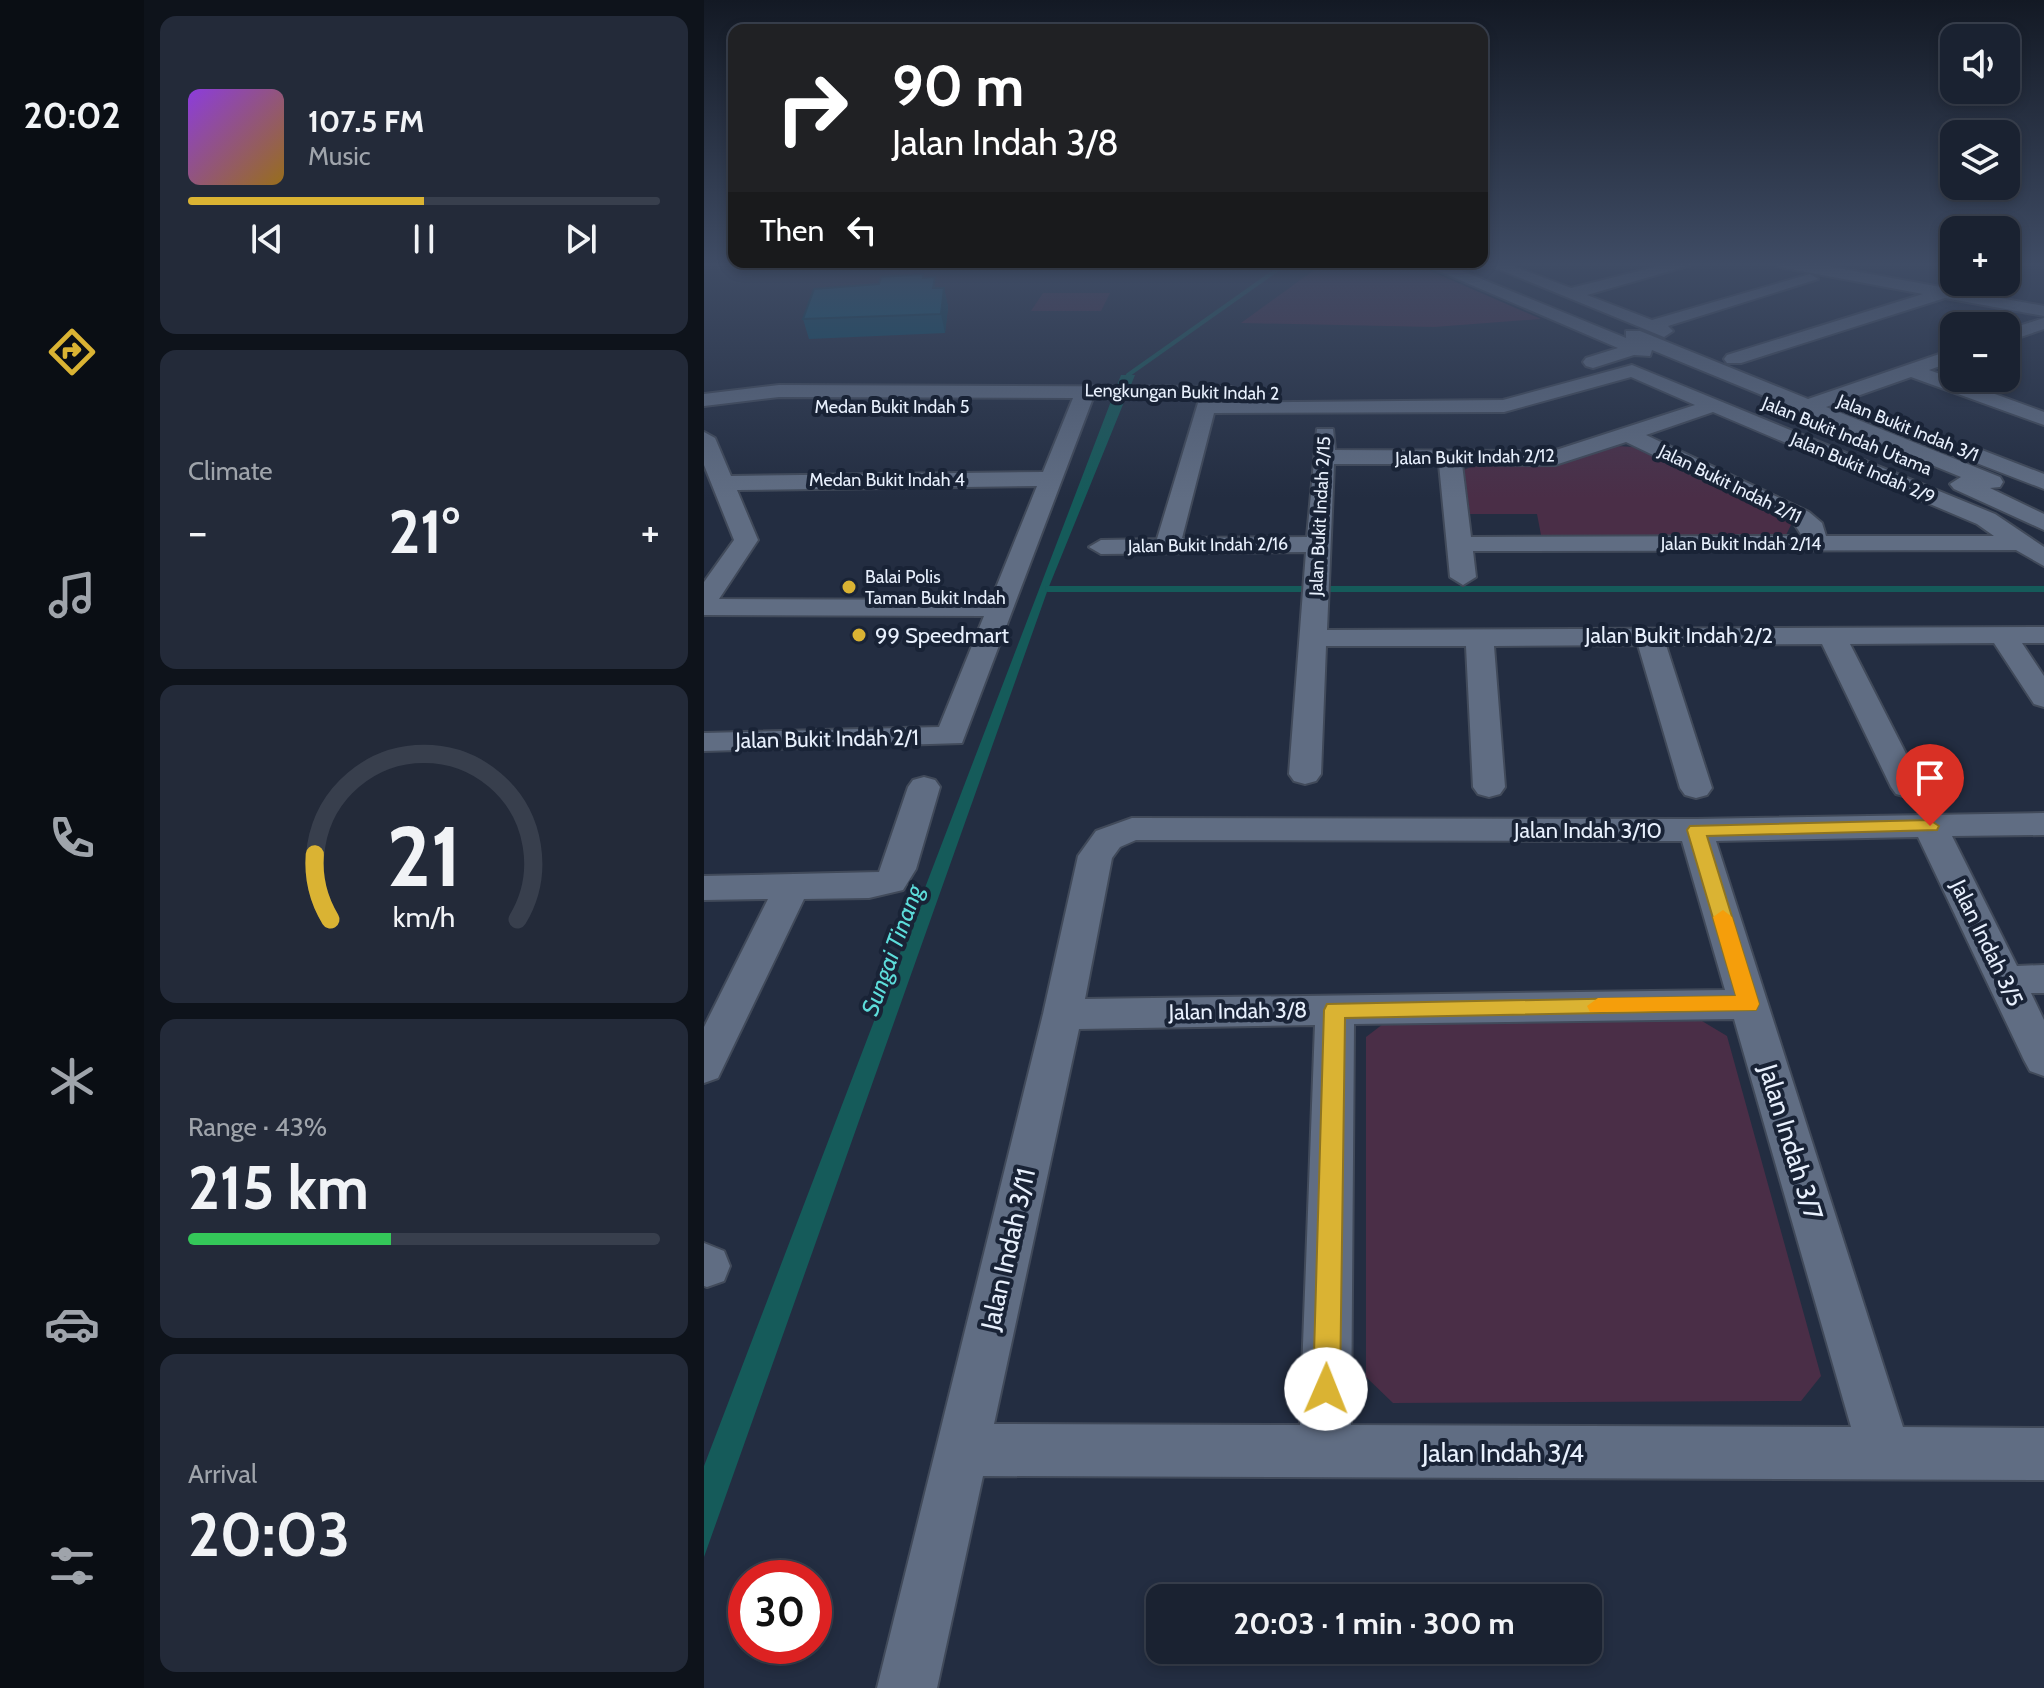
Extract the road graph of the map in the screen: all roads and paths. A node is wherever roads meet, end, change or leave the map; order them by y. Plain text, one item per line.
1 (1605, 341) edge
2 (1619, 341) edge
3 (1627, 341) edge
4 (1634, 341) edge
5 (1668, 341) edge
6 (1792, 341) edge
7 (1647, 350) junction
8 (1734, 359) junction
9 (1598, 360) junction
10 (1940, 360) edge
11 (1911, 370) junction
12 (1521, 380) dead end
13 (1495, 387) dead end
14 (1833, 398) junction
15 (1083, 399) junction
16 (2044, 399) edge
17 (704, 400) edge
18 (1326, 400) junction
19 (1714, 405) junction
20 (1808, 406) junction
21 (2019, 409) junction
22 (704, 415) edge
23 (2044, 419) edge
24 (1629, 435) junction
25 (704, 438) edge
26 (1325, 457) junction
27 (1450, 459) junction
28 (1051, 479) junction
29 (2044, 482) edge
30 (722, 483) junction
31 (2044, 505) edge
32 (2044, 523) edge
33 (2022, 543) junction
34 (1316, 544) junction
35 (1459, 544) junction
36 (1815, 544) junction
37 (1168, 545) junction
38 (1101, 547) dead end
39 (2044, 558) edge
40 (1463, 577) dead end
41 (704, 604) edge
42 (1001, 608) junction
43 (1831, 634) junction
44 (2002, 634) junction
45 (1649, 635) junction
46 (2044, 635) edge
47 (1479, 636) junction
48 (1313, 638) junction
49 (2044, 698) edge
50 (704, 742) edge
51 (1305, 774) dead end
52 (924, 787) dead end
53 (1489, 787) dead end
54 (1907, 787) dead end
55 (1696, 788) dead end
56 (2044, 824) edge
57 (1930, 826) junction
58 (1132, 829) joint
59 (1696, 830) junction
60 (792, 887) junction
61 (704, 888) edge
62 (2044, 979) edge
63 (2005, 980) junction
64 (1749, 1004) junction
65 (1335, 1010) junction
66 (1063, 1014) junction
67 (2044, 1060) edge
68 (704, 1067) edge
69 (962, 1450) junction
70 (1325, 1452) junction
71 (1885, 1454) junction
72 (2044, 1454) edge
73 (907, 1688) edge

1 - 9 street
2 - 7 street, Jalan Bukit Indah Utama
3 - 7 street, Jalan Bukit Indah Utama
4 - 7 street, Jalan Bukit Indah 3/1
5 - 7 street
6 - 8 street
7 - 8 street, Jalan Bukit Indah 3/1
7 - 9 street
7 - 9 street
7 - 18 street
7 - 19 street, Jalan Bukit Indah 2/9
7 - 20 street, Jalan Bukit Indah Utama
7 - 32 street, Jalan Bukit Indah Utama
8 - 14 street, Jalan Bukit Indah 3/1
9 - 12 street
10 - 11 street
11 - 14 street
11 - 21 street
13 - 18 street, Lengkungan Bukit Indah 2
14 - 20 street
14 - 29 street, Jalan Bukit Indah 3/1
15 - 17 street, Lengkungan Bukit Indah 2
15 - 18 street, Lengkungan Bukit Indah 2
15 - 22 street, Medan Bukit Indah 5
15 - 28 street
16 - 21 street
18 - 26 street, Jalan Bukit Indah 2/15
18 - 37 street
19 - 24 street, Jalan Bukit Indah 2/12
19 - 33 street, Jalan Bukit Indah 2/9
20 - 31 street, Jalan Bukit Indah Utama
21 - 23 street
24 - 27 street, Jalan Bukit Indah 2/12
24 - 36 street, Jalan Bukit Indah 2/11
25 - 30 street
26 - 27 street, Jalan Bukit Indah 2/12
26 - 34 street, Jalan Bukit Indah 2/15
27 - 35 street
28 - 30 street, Medan Bukit Indah 4
28 - 42 street
30 - 41 street
33 - 36 street, Jalan Bukit Indah 2/14
33 - 39 street, Jalan Bukit Indah 2/9
34 - 37 street, Jalan Bukit Indah 2/16
34 - 48 street, Jalan Bukit Indah 2/15
35 - 36 street, Jalan Bukit Indah 2/14
35 - 40 street
37 - 38 street, Jalan Bukit Indah 2/16
41 - 42 street
42 - 50 street, Jalan Bukit Indah 2/1
43 - 44 street, Jalan Bukit Indah 2/2
43 - 45 street, Jalan Bukit Indah 2/2
43 - 54 street
44 - 46 street, Jalan Bukit Indah 2/2
44 - 49 street
45 - 47 street, Jalan Bukit Indah 2/2
45 - 55 street
47 - 48 street, Jalan Bukit Indah 2/2
47 - 53 street
48 - 51 street, Jalan Bukit Indah 2/15
52 - 60 street
56 - 57 street, Jalan Indah 3/10
57 - 59 street, Jalan Indah 3/10
57 - 63 street, Jalan Indah 3/5
58 - 59 street, Jalan Indah 3/10
58 - 66 street, Jalan Indah 3/11
59 - 64 street, Jalan Indah 3/7
60 - 61 street
60 - 68 street
62 - 63 street
63 - 67 street, Jalan Indah 3/5
64 - 65 street, Jalan Indah 3/8
64 - 71 street, Jalan Indah 3/7
65 - 66 street, Jalan Indah 3/8
65 - 70 street
66 - 69 street, Jalan Indah 3/11
69 - 70 street, Jalan Indah 3/4
69 - 73 street, Jalan Indah 3/11
70 - 71 street, Jalan Indah 3/4
71 - 72 street, Jalan Indah 3/4

